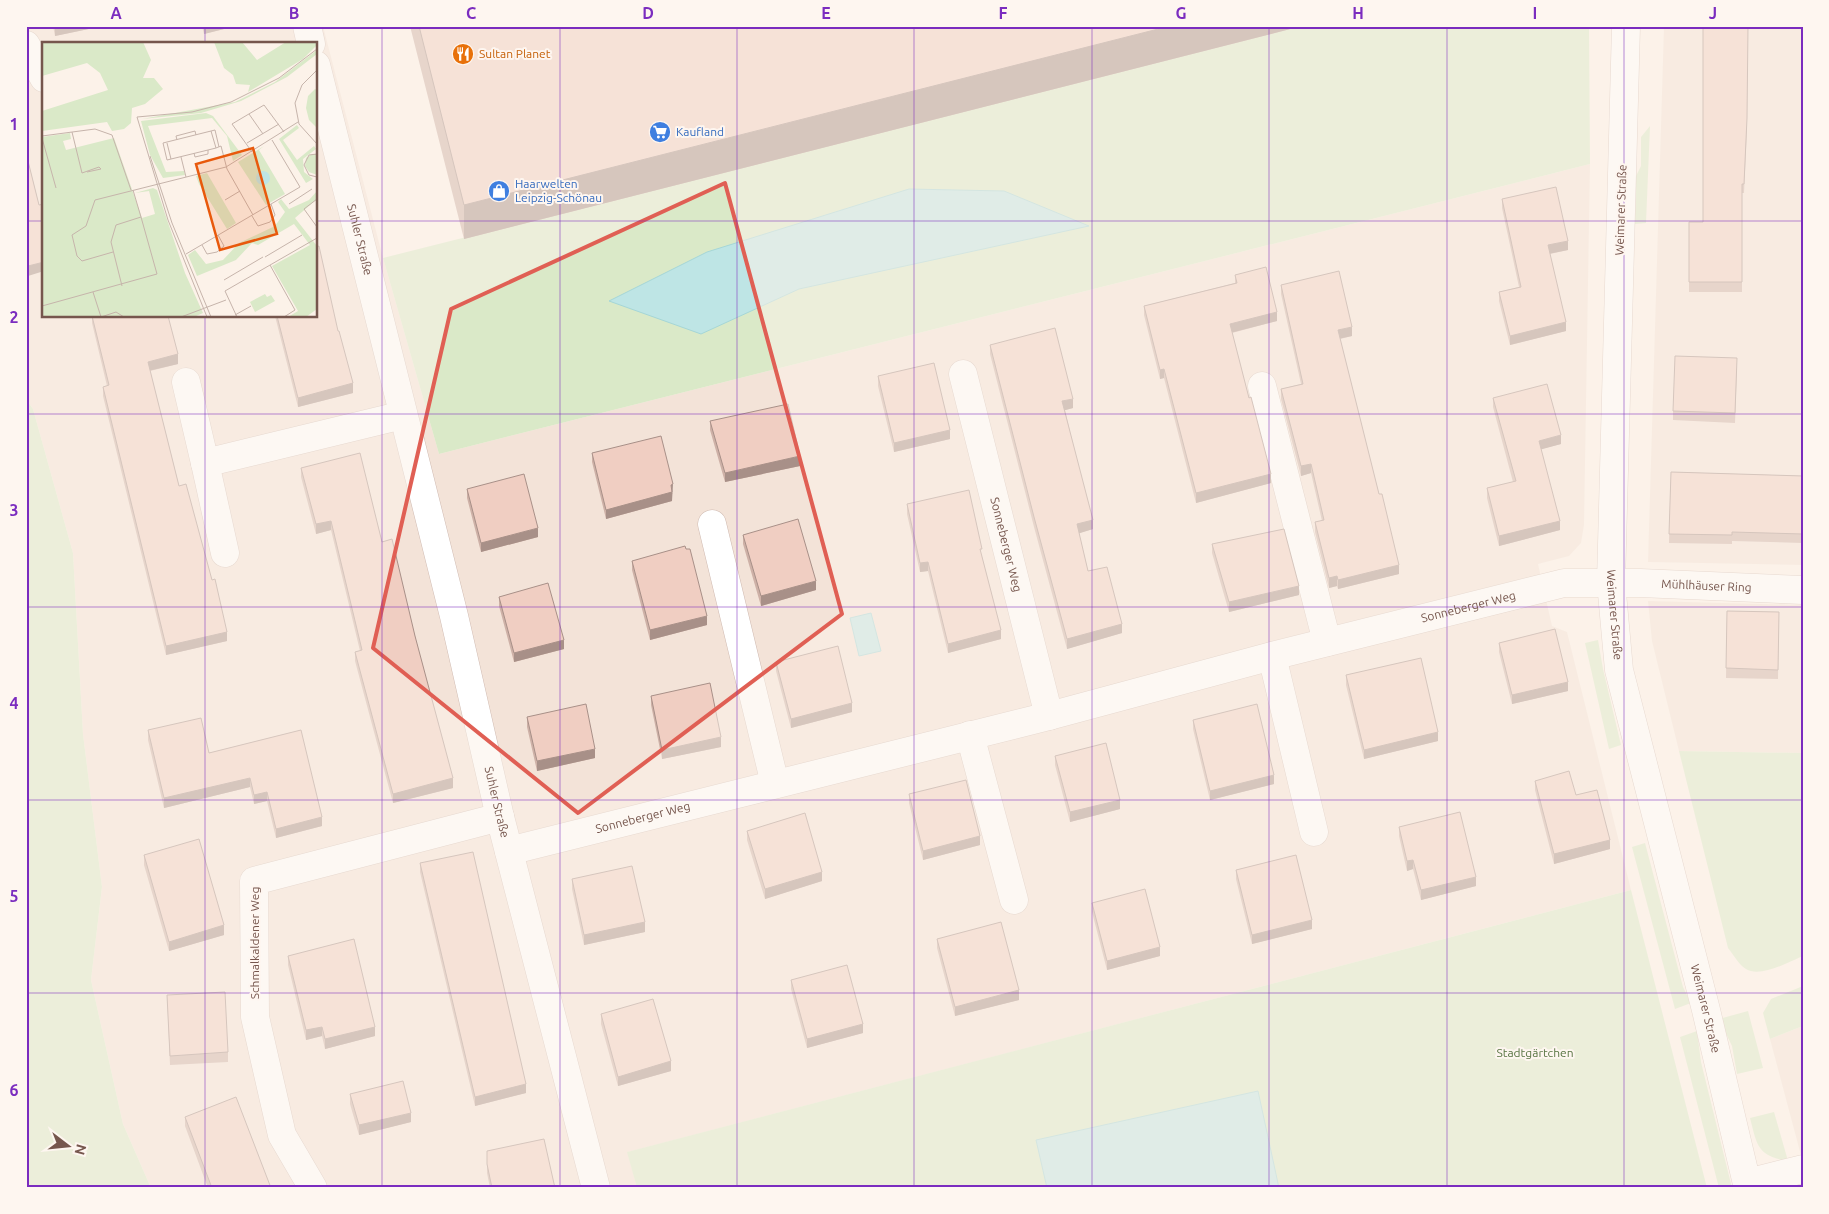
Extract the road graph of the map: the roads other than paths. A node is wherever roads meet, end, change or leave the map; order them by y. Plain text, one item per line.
1 (1626, 26) edge
2 (26, 46) edge
3 (42, 74) edge
4 (318, 87) edge
5 (963, 374) dead end
6 (186, 382) dead end
7 (1262, 386) dead end
8 (403, 415) junction
9 (205, 463) junction
10 (712, 524) dead end
11 (225, 553) dead end
12 (1610, 582) junction
13 (1803, 590) edge
14 (1326, 642) junction
15 (1272, 656) junction
16 (1049, 716) junction
17 (970, 736) junction
18 (775, 784) junction
19 (500, 817) junction
20 (1314, 832) dead end
21 (509, 851) junction
22 (1014, 900) dead end
23 (1803, 1169) edge
24 (1747, 1185) edge
25 (313, 1188) edge
26 (596, 1188) edge

1 - 12 street, Weimarer Straße
2 - 3 street
4 - 8 street, Suhler Straße
5 - 16 street, Sonneberger Weg
6 - 9 street
7 - 14 street
8 - 9 street
8 - 19 street, Suhler Straße
9 - 11 street
10 - 18 street
12 - 13 street, Mühlhäuser Ring
12 - 14 street, Sonneberger Weg
12 - 24 street, Weimarer Straße
14 - 15 street, Sonneberger Weg
15 - 16 street, Sonneberger Weg
15 - 20 street
16 - 17 street, Sonneberger Weg
17 - 18 street, Sonneberger Weg
17 - 22 street
18 - 21 street, Sonneberger Weg
19 - 21 street, Suhler Straße
19 - 25 street, Schmalkaldener Weg
21 - 26 street, Suhler Straße
23 - 24 street

